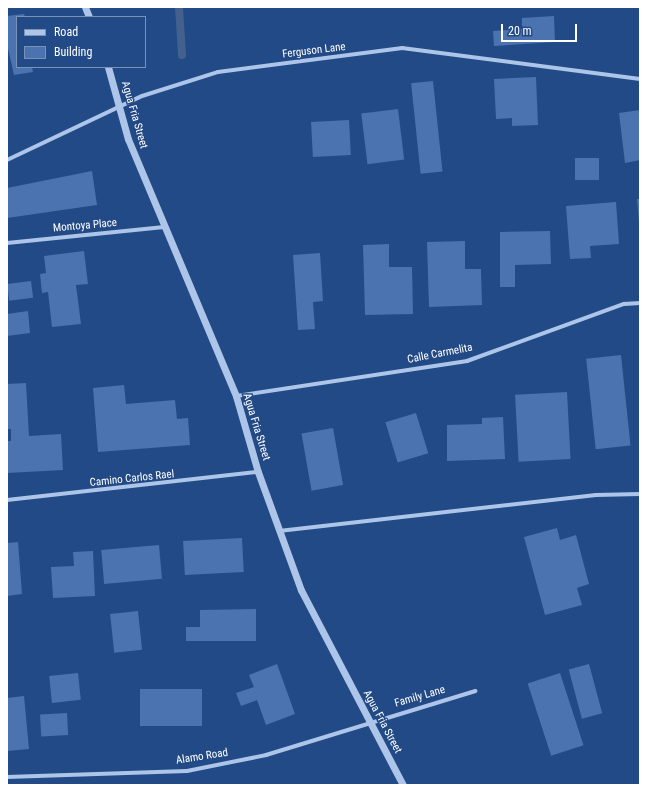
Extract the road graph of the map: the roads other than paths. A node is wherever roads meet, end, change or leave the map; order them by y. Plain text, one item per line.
1 (108, 68) edge
2 (640, 79) edge
3 (119, 107) junction
4 (7, 160) edge
5 (164, 227) junction
6 (7, 243) edge
7 (640, 302) edge
8 (236, 396) junction
9 (258, 472) junction
10 (640, 494) edge
11 (7, 500) edge
12 (278, 531) junction
13 (475, 691) dead end
14 (369, 721) junction
15 (7, 777) edge
16 (403, 785) edge

1 - 3 street, Agua Fria Street
2 - 3 street, Ferguson Lane
3 - 4 street, Ferguson Lane
3 - 5 street, Agua Fria Street
5 - 6 street, Montoya Place
5 - 8 street, Agua Fria Street
7 - 8 street, Calle Carmelita
8 - 9 street, Agua Fria Street
9 - 11 street, Camino Carlos Rael
9 - 12 street, Agua Fria Street
10 - 12 street
12 - 14 street, Agua Fria Street
13 - 14 street, Family Lane
14 - 15 street, Alamo Road
14 - 16 street, Agua Fria Street

